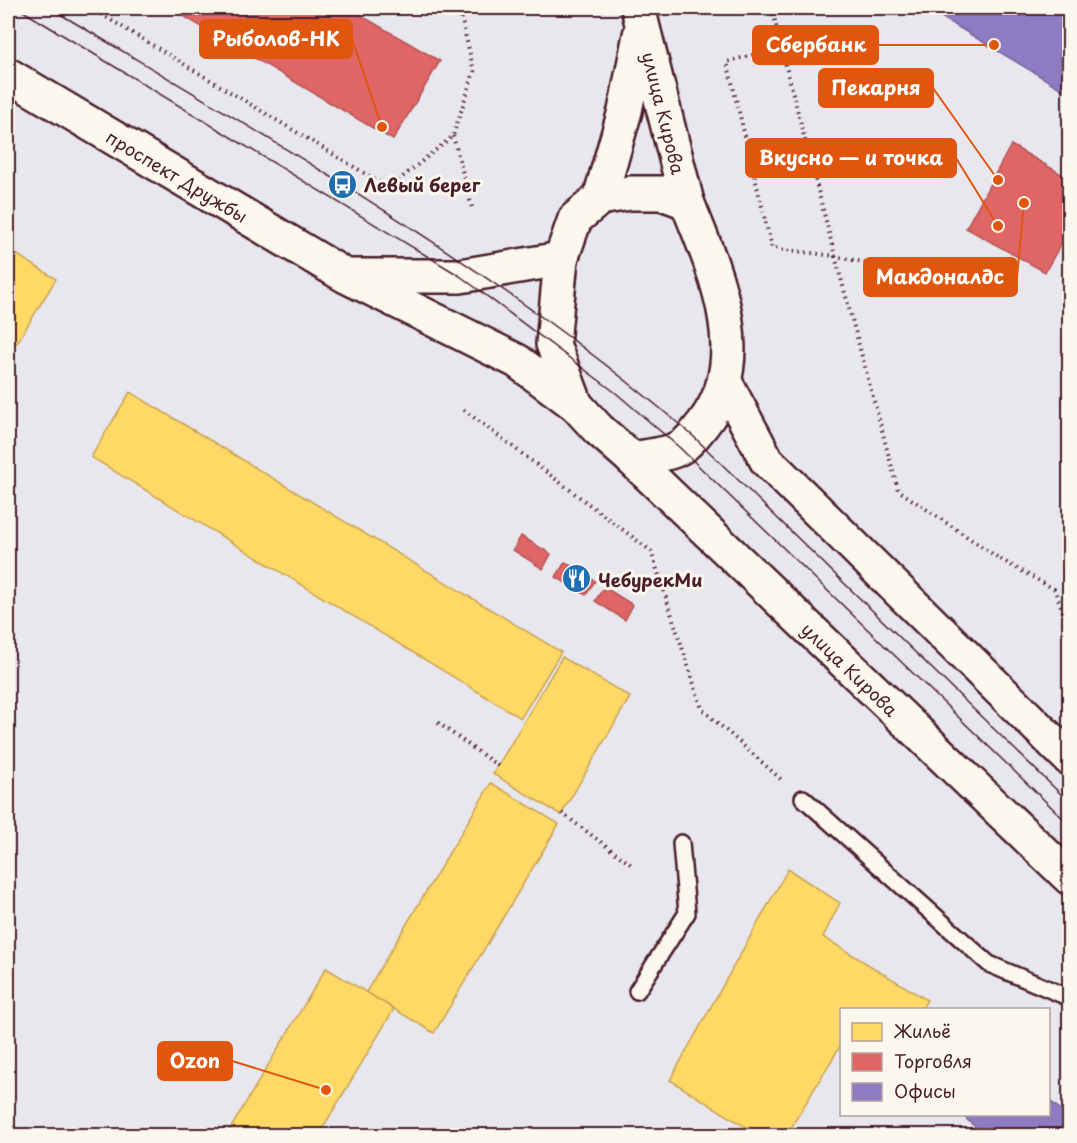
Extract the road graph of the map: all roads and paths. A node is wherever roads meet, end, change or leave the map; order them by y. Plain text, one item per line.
1 (91, 8) edge
2 (459, 8) edge
3 (772, 8) edge
4 (640, 16) edge
5 (781, 47) junction
6 (8, 75) edge
7 (453, 136) junction
8 (600, 198) junction
9 (687, 202) junction
10 (472, 208) dead end
11 (835, 256) junction
12 (561, 259) junction
13 (918, 274) dead end
14 (346, 276) junction
15 (725, 382) junction
16 (576, 405) junction
17 (464, 411) dead end
18 (632, 459) junction
19 (1070, 628) edge
20 (438, 723) dead end
21 (1070, 759) edge
22 (498, 766) dead end
23 (803, 798) joint
24 (562, 813) dead end
25 (681, 843) dead end
26 (633, 866) dead end
27 (1070, 878) edge
28 (638, 992) dead end
29 (1070, 998) edge

1 - 7 path
2 - 7 path
3 - 5 path
4 - 8 main road, улица Кирова
4 - 9 main road, улица Кирова
5 - 11 path
5 - 11 path
6 - 14 main road, проспект Дружбы
7 - 10 path
8 - 9 main road
8 - 12 main road
9 - 15 main road, улица Кирова
11 - 13 path
11 - 19 path
12 - 14 main road
12 - 16 main road
14 - 16 main road, проспект Дружбы
15 - 18 main road
15 - 21 main road
16 - 18 main road, улица Кирова
17 - 23 path
18 - 27 main road, улица Кирова
20 - 22 path
23 - 29 lane
24 - 26 path
25 - 28 lane

